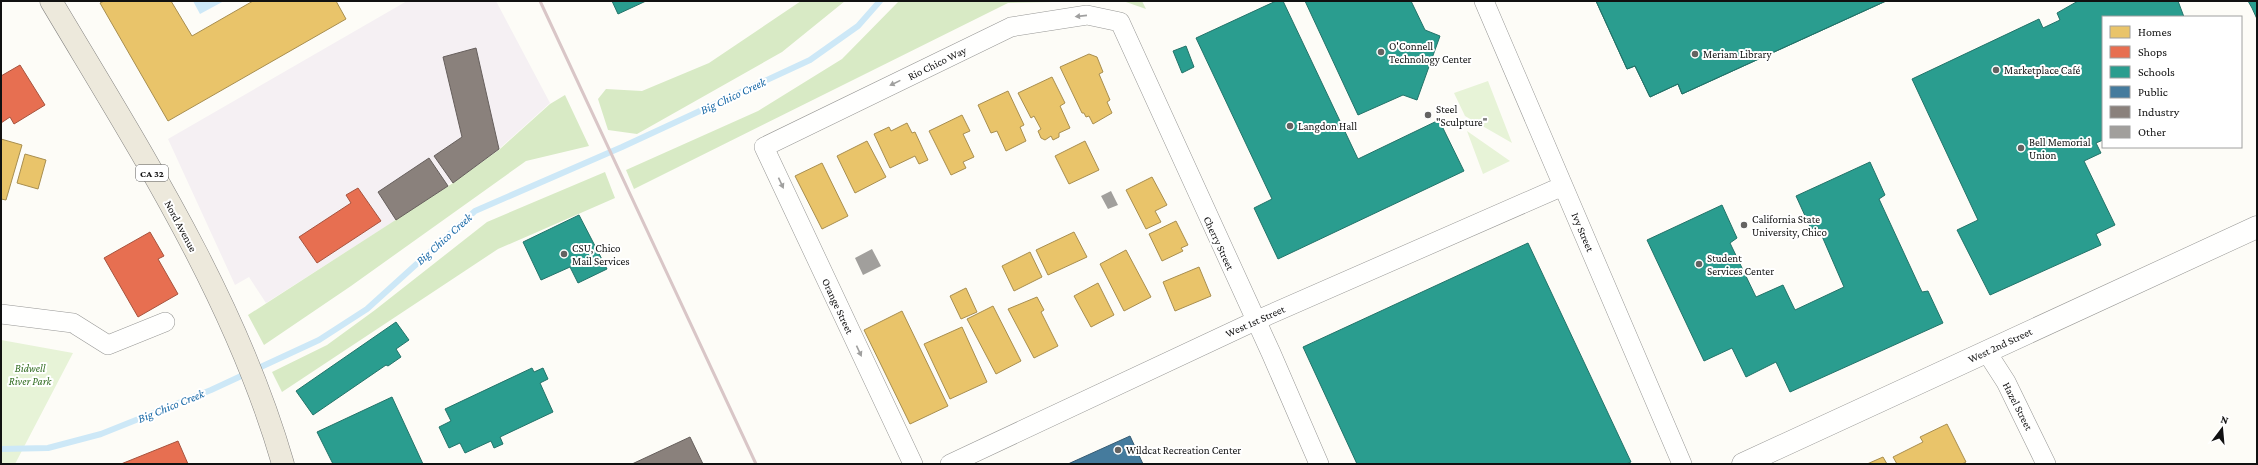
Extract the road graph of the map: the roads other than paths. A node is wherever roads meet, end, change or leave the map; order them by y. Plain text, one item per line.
1 (51, 1) edge
2 (1484, 1) edge
3 (1120, 22) joint
4 (764, 147) joint
5 (1563, 186) junction
6 (2257, 228) edge
7 (1, 314) edge
8 (1255, 321) junction
9 (165, 322) dead end
10 (1986, 351) junction
11 (282, 464) edge
12 (913, 464) edge
13 (950, 464) edge
14 (1319, 464) edge
15 (1682, 464) edge
16 (1744, 464) edge
17 (2046, 464) edge

1 - 11 main road, Nord Avenue / CA 32
2 - 5 street, Ivy Street
3 -> 4 street, Rio Chico Way
3 - 8 street, Cherry Street
4 -> 12 street, Orange Street
5 - 8 street, West 1st Street
5 - 15 street, Ivy Street
6 - 10 street, West 2nd Street
7 - 9 street
8 - 13 street, West 1st Street
8 - 14 street, Cherry Street
10 - 16 street, West 2nd Street
10 - 17 street, Hazel Street

